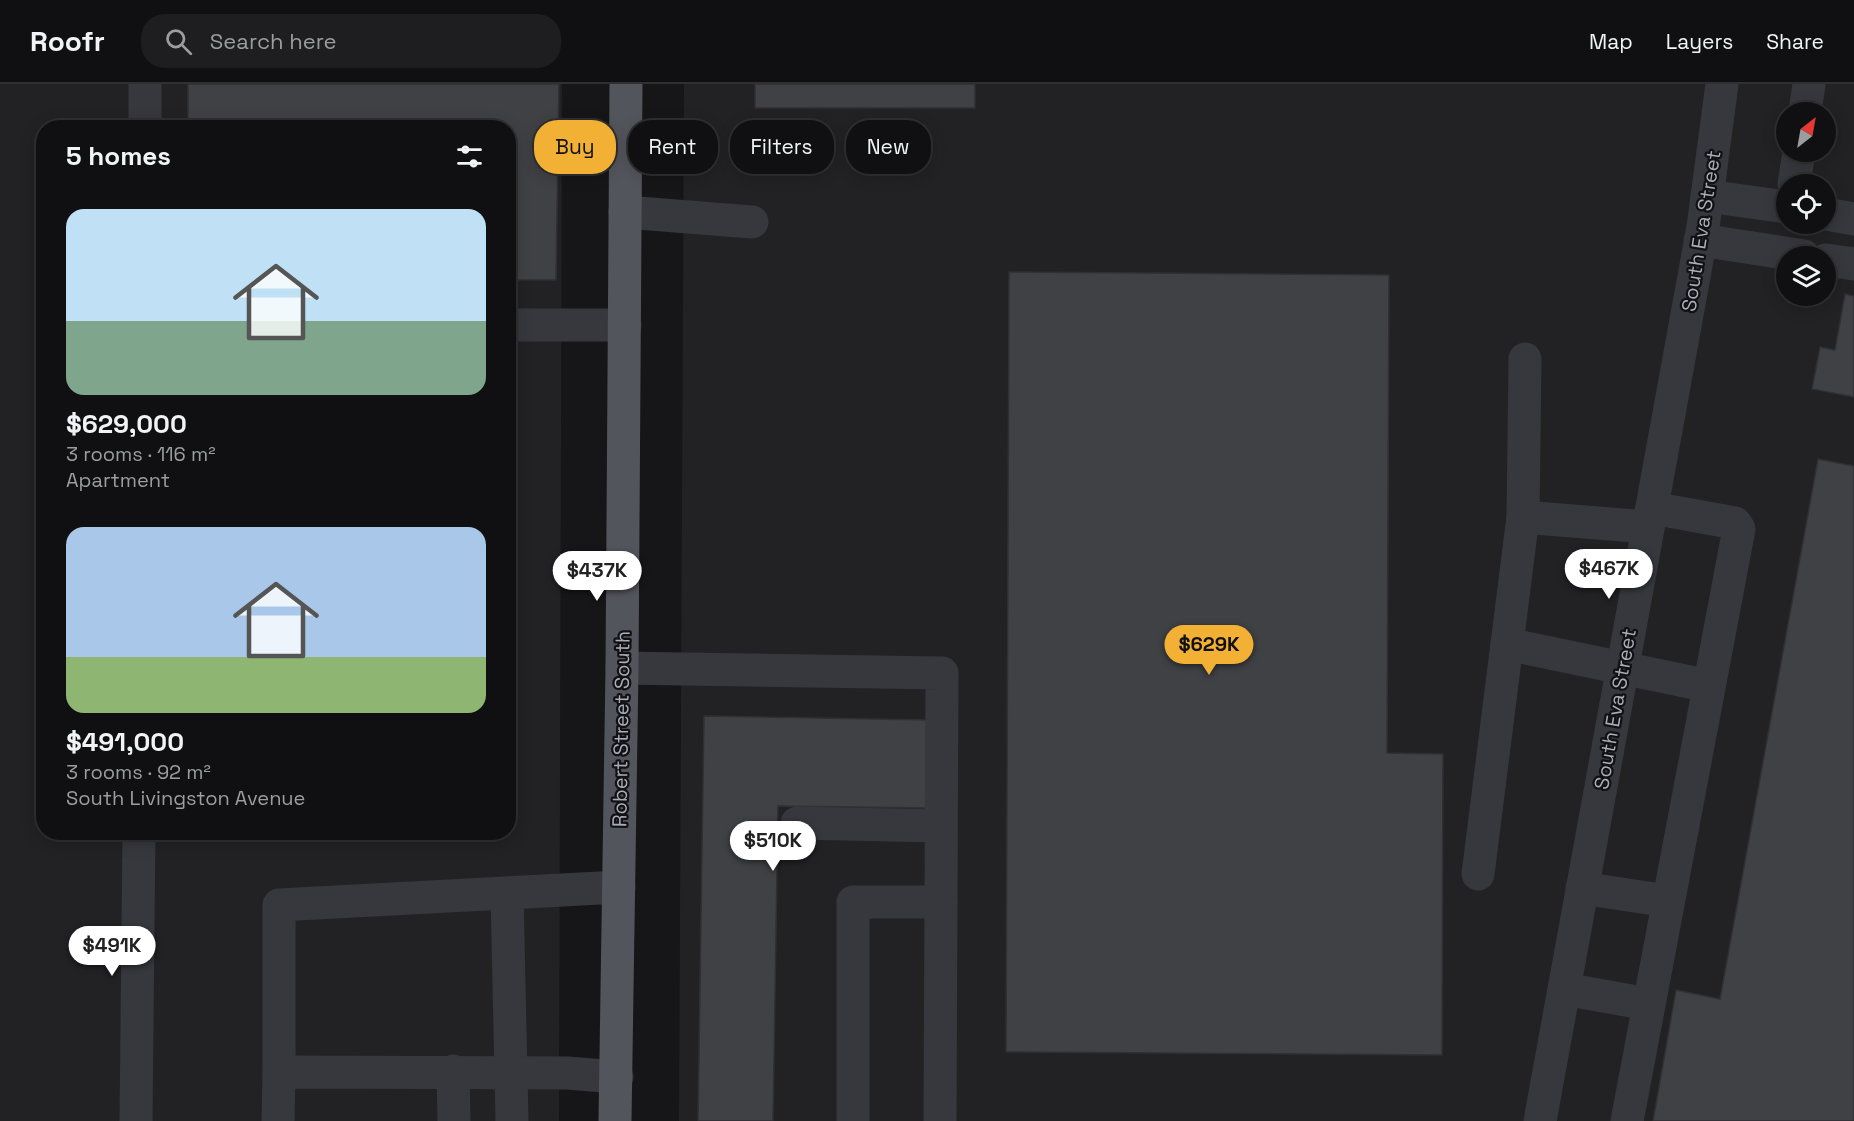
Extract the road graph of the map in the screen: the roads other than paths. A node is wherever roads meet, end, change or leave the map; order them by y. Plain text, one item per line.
1 (145, 84) edge
2 (626, 84) edge
3 (1722, 84) edge
4 (1809, 84) edge
5 (1806, 102) edge
6 (145, 120) edge
7 (1707, 196) junction
8 (1776, 206) edge
9 (625, 212) junction
10 (1836, 216) edge
11 (1854, 219) edge
12 (752, 222) dead end
13 (1700, 240) junction
14 (1776, 252) edge
15 (1836, 261) edge
16 (1854, 264) edge
17 (516, 325) edge
18 (625, 325) junction
19 (1525, 359) dead end
20 (1523, 517) junction
21 (1650, 517) junction
22 (1507, 644) junction
23 (622, 668) junction
24 (1623, 670) junction
25 (1709, 686) junction
26 (797, 823) dead end
27 (941, 826) junction
28 (139, 840) edge
29 (1478, 874) dead end
30 (619, 887) junction
31 (1582, 888) junction
32 (507, 894) junction
33 (941, 902) junction
34 (1667, 902) junction
35 (1564, 989) junction
36 (1648, 1004) junction
37 (453, 1071) junction
38 (279, 1072) junction
39 (512, 1073) junction
40 (617, 1077) junction
41 (136, 1121) edge
42 (278, 1121) edge
43 (454, 1121) edge
44 (512, 1121) edge
45 (615, 1121) edge
46 (853, 1121) edge
47 (940, 1121) edge
48 (1540, 1121) edge
49 (1627, 1121) edge

1 - 6 street
2 - 9 main road, Robert Street South
3 - 7 street, South Eva Street
4 - 5 street
7 - 8 street
7 - 13 street, South Eva Street
9 - 12 street
9 - 18 main road, Robert Street South
10 - 11 street
13 - 14 street
13 - 21 street, South Eva Street
15 - 16 street
17 - 18 street
18 - 23 main road, Robert Street South
19 - 20 street
20 - 21 street
20 - 22 street
21 - 24 street, South Eva Street
21 - 25 street
22 - 24 street
22 - 29 street
23 - 27 street
23 - 30 main road, Robert Street South
24 - 25 street
24 - 31 street, South Eva Street
25 - 34 street
26 - 27 street
27 - 33 street
28 - 41 street
30 - 32 street
30 - 40 main road, Robert Street South
31 - 34 street
31 - 35 street, South Eva Street
32 - 38 street
32 - 39 street
33 - 46 street
33 - 47 street
34 - 36 street
35 - 36 street
35 - 48 street, South Eva Street
36 - 49 street
37 - 38 street
37 - 39 street
37 - 43 street
38 - 42 street
39 - 40 street
39 - 44 street
40 - 45 main road, Robert Street South

